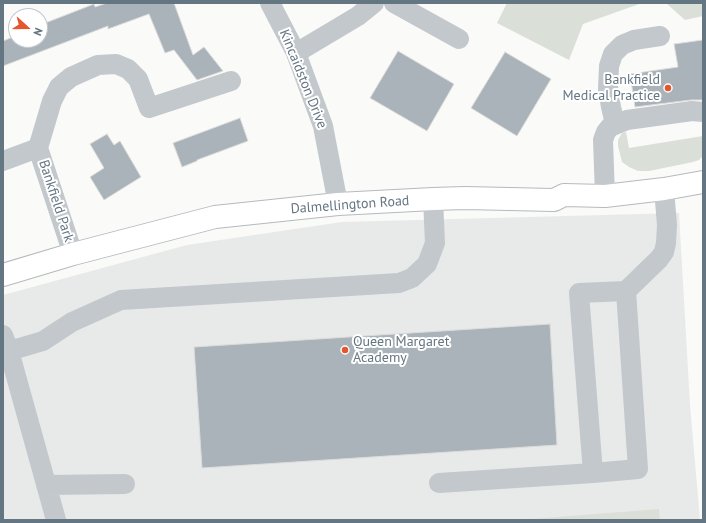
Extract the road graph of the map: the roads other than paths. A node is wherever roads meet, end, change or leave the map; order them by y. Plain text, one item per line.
1 (270, 3) edge
2 (374, 3) edge
3 (394, 3) edge
4 (660, 36) dead end
5 (459, 39) dead end
6 (296, 53) junction
7 (231, 81) dead end
8 (703, 112) edge
9 (615, 124) junction
10 (38, 148) junction
11 (3, 161) edge
12 (703, 182) edge
13 (664, 190) junction
14 (605, 196) junction
15 (433, 199) junction
16 (338, 204) junction
17 (73, 254) junction
18 (3, 276) edge
19 (626, 291) junction
20 (6, 343) edge
21 (593, 473) junction
22 (439, 483) dead end
23 (125, 484) dead end
24 (46, 485) junction
25 (56, 520) edge

1 - 6 street, Kincaidston Drive
2 - 6 street
3 - 5 street
4 - 9 street
6 - 16 street, Kincaidston Drive
7 - 10 street, Bankfield Park
8 - 9 street
9 - 14 street
10 - 11 street, Bankfield Park
10 - 17 street, Bankfield Park
12 - 13 main road, Dalmellington Road
13 - 14 main road, Dalmellington Road
13 - 19 street
14 - 15 main road, Dalmellington Road
15 - 16 main road, Dalmellington Road
15 - 20 street
16 - 17 main road, Dalmellington Road
17 - 18 main road, Dalmellington Road
19 - 21 street
19 - 21 street
20 - 24 street
21 - 22 street
23 - 24 street
24 - 25 street

